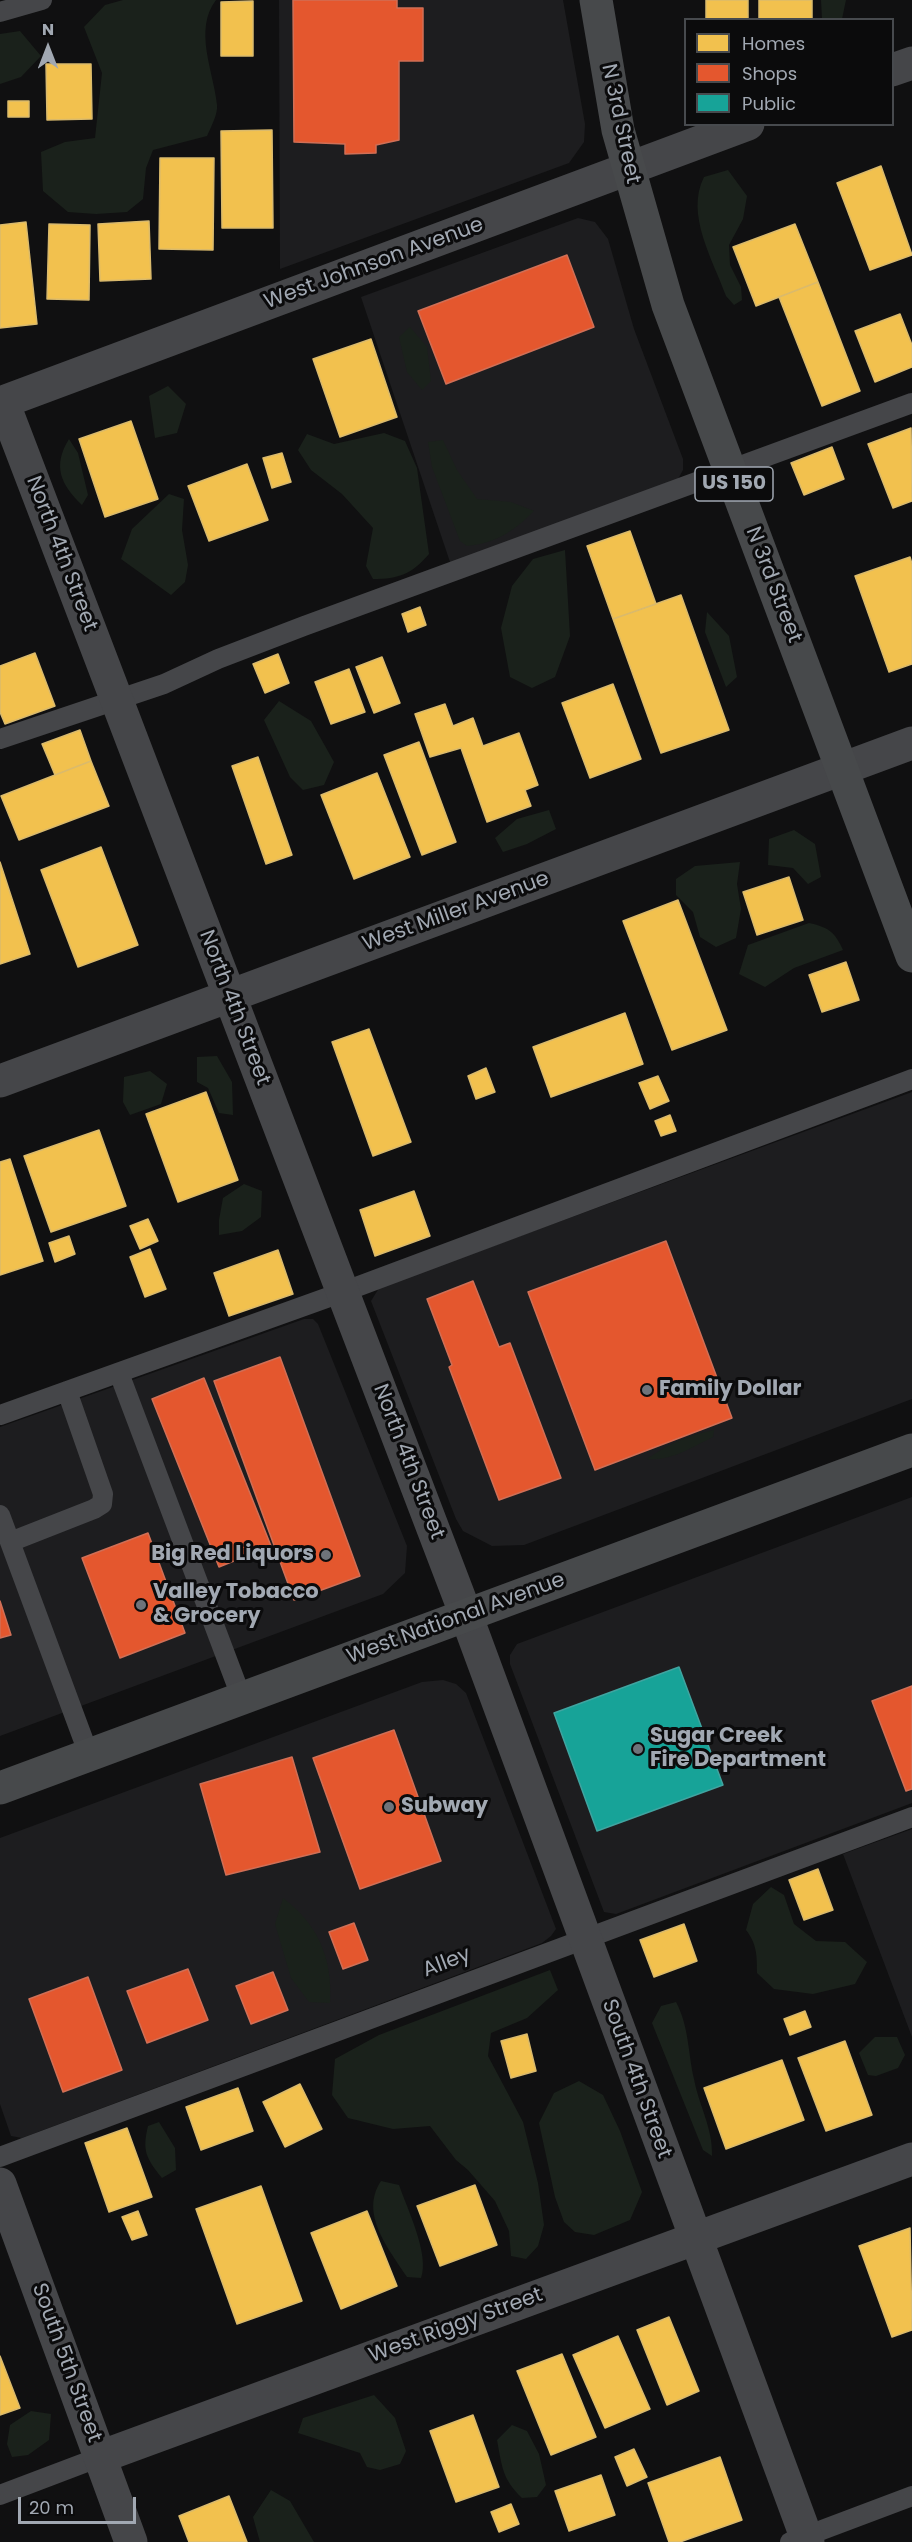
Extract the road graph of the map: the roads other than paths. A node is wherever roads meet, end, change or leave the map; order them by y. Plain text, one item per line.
1 (42, 0) edge
2 (596, 0) edge
3 (0, 12) edge
4 (912, 63) edge
5 (894, 69) edge
6 (743, 126) edge
7 (629, 169) junction
8 (1, 402) edge
9 (912, 403) edge
10 (729, 469) junction
11 (116, 699) junction
12 (0, 739) edge
13 (912, 743) edge
14 (843, 769) junction
15 (912, 956) edge
16 (229, 996) junction
17 (912, 1079) edge
18 (0, 1081) edge
19 (343, 1292) junction
20 (119, 1373) junction
21 (67, 1391) junction
22 (0, 1415) edge
23 (912, 1450) edge
24 (0, 1515) edge
25 (10, 1542) junction
26 (466, 1615) junction
27 (242, 1699) junction
28 (89, 1755) junction
29 (0, 1788) edge
30 (912, 1817) edge
31 (585, 1938) junction
32 (0, 2157) edge
33 (912, 2158) edge
34 (0, 2184) edge
35 (695, 2238) junction
36 (100, 2457) junction
37 (0, 2495) edge
38 (912, 2496) edge
39 (801, 2540) edge
40 (131, 2542) edge

1 - 3 lane
2 - 7 main road, N 3rd Street / US 150
4 - 5 street
6 - 7 street, West Johnson Avenue
7 - 8 street, West Johnson Avenue
7 - 10 main road, N 3rd Street / US 150
8 - 11 street, North 4th Street
9 - 10 lane
10 - 11 lane
10 - 14 main road, N 3rd Street / US 150
11 - 12 lane
11 - 16 street, North 4th Street
13 - 14 street, West Miller Avenue
14 - 15 main road, N 3rd Street / US 150
14 - 16 street, West Miller Avenue
16 - 18 street, West Miller Avenue
16 - 19 street, North 4th Street
17 - 19 lane
19 - 20 lane
19 - 26 street, North 4th Street
20 - 21 lane
20 - 27 lane
21 - 22 lane
21 - 25 lane
23 - 26 main road, West National Avenue
24 - 25 lane
25 - 28 lane
26 - 27 main road, West National Avenue
26 - 31 street, South 4th Street
27 - 28 main road, West National Avenue
28 - 29 main road, West National Avenue
30 - 31 lane, Alley
31 - 32 lane, Alley
31 - 35 street, South 4th Street
33 - 35 street, West Riggy Street
34 - 36 street, South 5th Street
35 - 36 street, West Riggy Street
35 - 39 street, South 4th Street
36 - 37 lane, West Riggy Street
36 - 40 street, South 5th Street
38 - 39 lane

